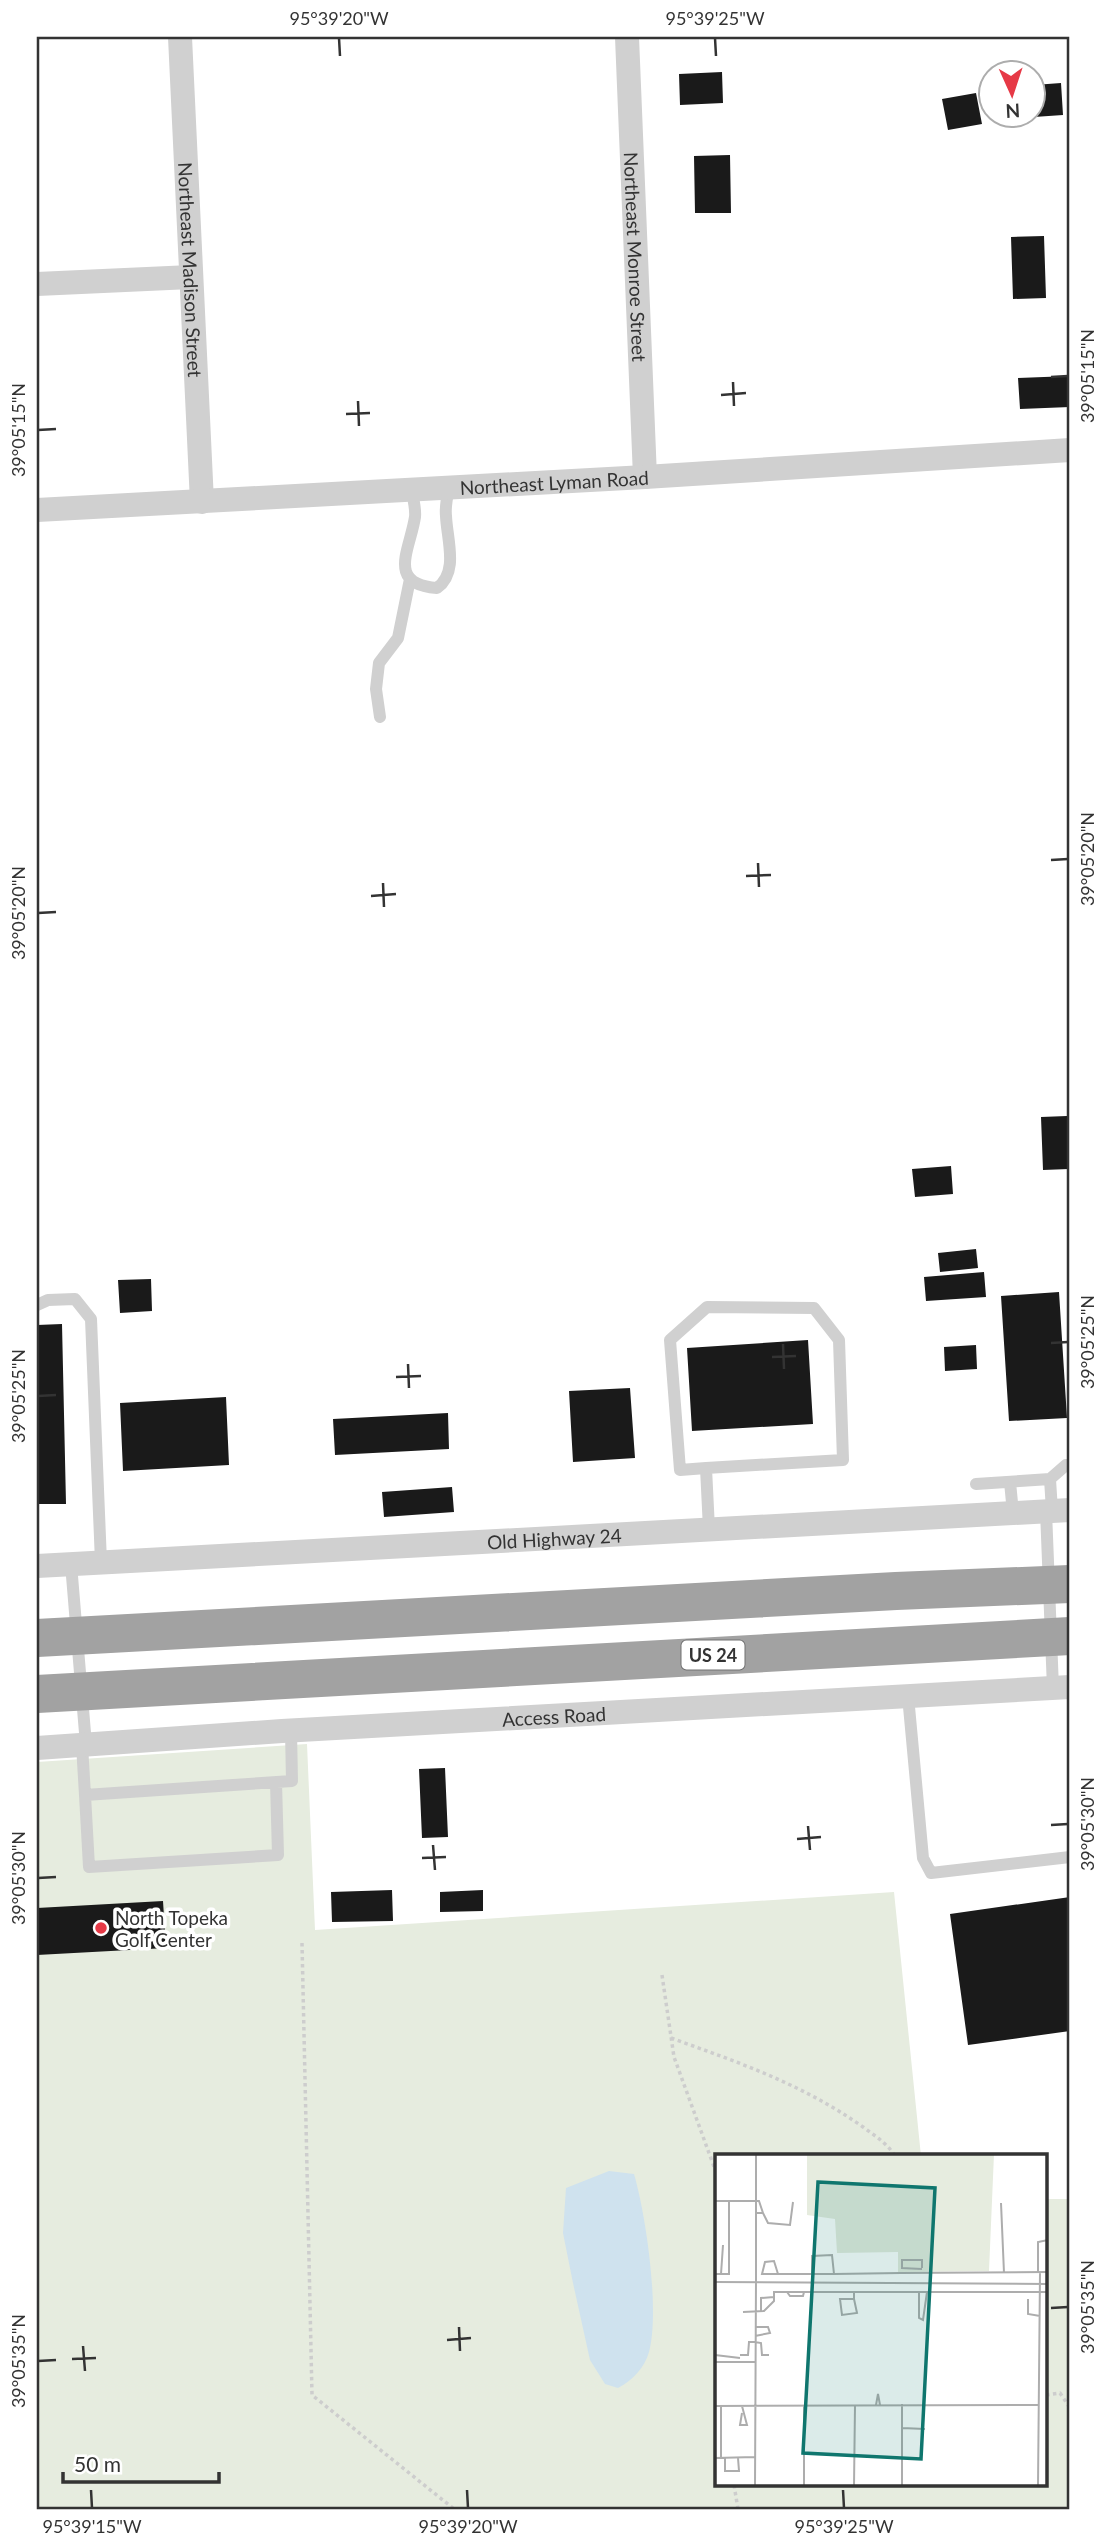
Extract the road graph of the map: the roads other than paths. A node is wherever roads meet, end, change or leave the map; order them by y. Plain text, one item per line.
1 (180, 37) edge
2 (627, 37) edge
3 (191, 277) junction
4 (37, 284) edge
5 (1070, 450) edge
6 (645, 477) junction
7 (449, 488) junction
8 (412, 490) junction
9 (202, 502) junction
10 (37, 510) edge
11 (410, 579) junction
12 (380, 717) dead end
13 (37, 1305) edge
14 (1070, 1465) edge
15 (706, 1468) junction
16 (1050, 1479) junction
17 (1010, 1482) junction
18 (976, 1484) dead end
19 (1056, 1511) edge
20 (1013, 1513) junction
21 (709, 1529) junction
22 (102, 1562) junction
23 (71, 1564) junction
24 (37, 1566) edge
25 (1059, 1584) edge
26 (77, 1636) junction
27 (1060, 1636) edge
28 (37, 1638) edge
29 (1062, 1688) edge
30 (81, 1692) junction
31 (37, 1694) edge
32 (908, 1696) junction
33 (291, 1731) junction
34 (84, 1745) junction
35 (37, 1748) edge
36 (276, 1782) junction
37 (85, 1795) junction
38 (1070, 1857) edge

1 - 3 street, Northeast Madison Street
2 - 6 street, Northeast Monroe Street
3 - 4 street
3 - 9 street, Northeast Madison Street
5 - 6 street, Northeast Lyman Road
6 - 7 street, Northeast Lyman Road
7 - 8 street, Northeast Lyman Road
7 - 11 lane
8 - 9 street, Northeast Lyman Road
8 - 11 lane
9 - 10 street, Northeast Lyman Road
11 - 12 lane
13 - 22 lane
14 - 16 lane
15 - 15 lane
15 - 21 lane
16 - 17 lane
16 - 19 lane
17 - 18 lane
17 - 20 lane
19 - 20 street, Old Highway 24
19 - 25 lane
20 - 21 street, Old Highway 24
21 - 22 street, Old Highway 24
22 - 23 street, Old Highway 24
23 - 24 street, Old Highway 24
23 - 26 lane
25 - 26 highway
25 - 27 lane
26 - 28 highway
26 - 30 lane
27 - 29 lane
27 - 30 highway, US 24
29 - 32 street, Access Road
30 - 31 highway, US 24
30 - 34 lane
32 - 33 street, Access Road
32 - 38 lane
33 - 34 street, Access Road
33 - 36 lane
34 - 35 street, Access Road
34 - 37 lane
36 - 37 lane
36 - 37 lane

